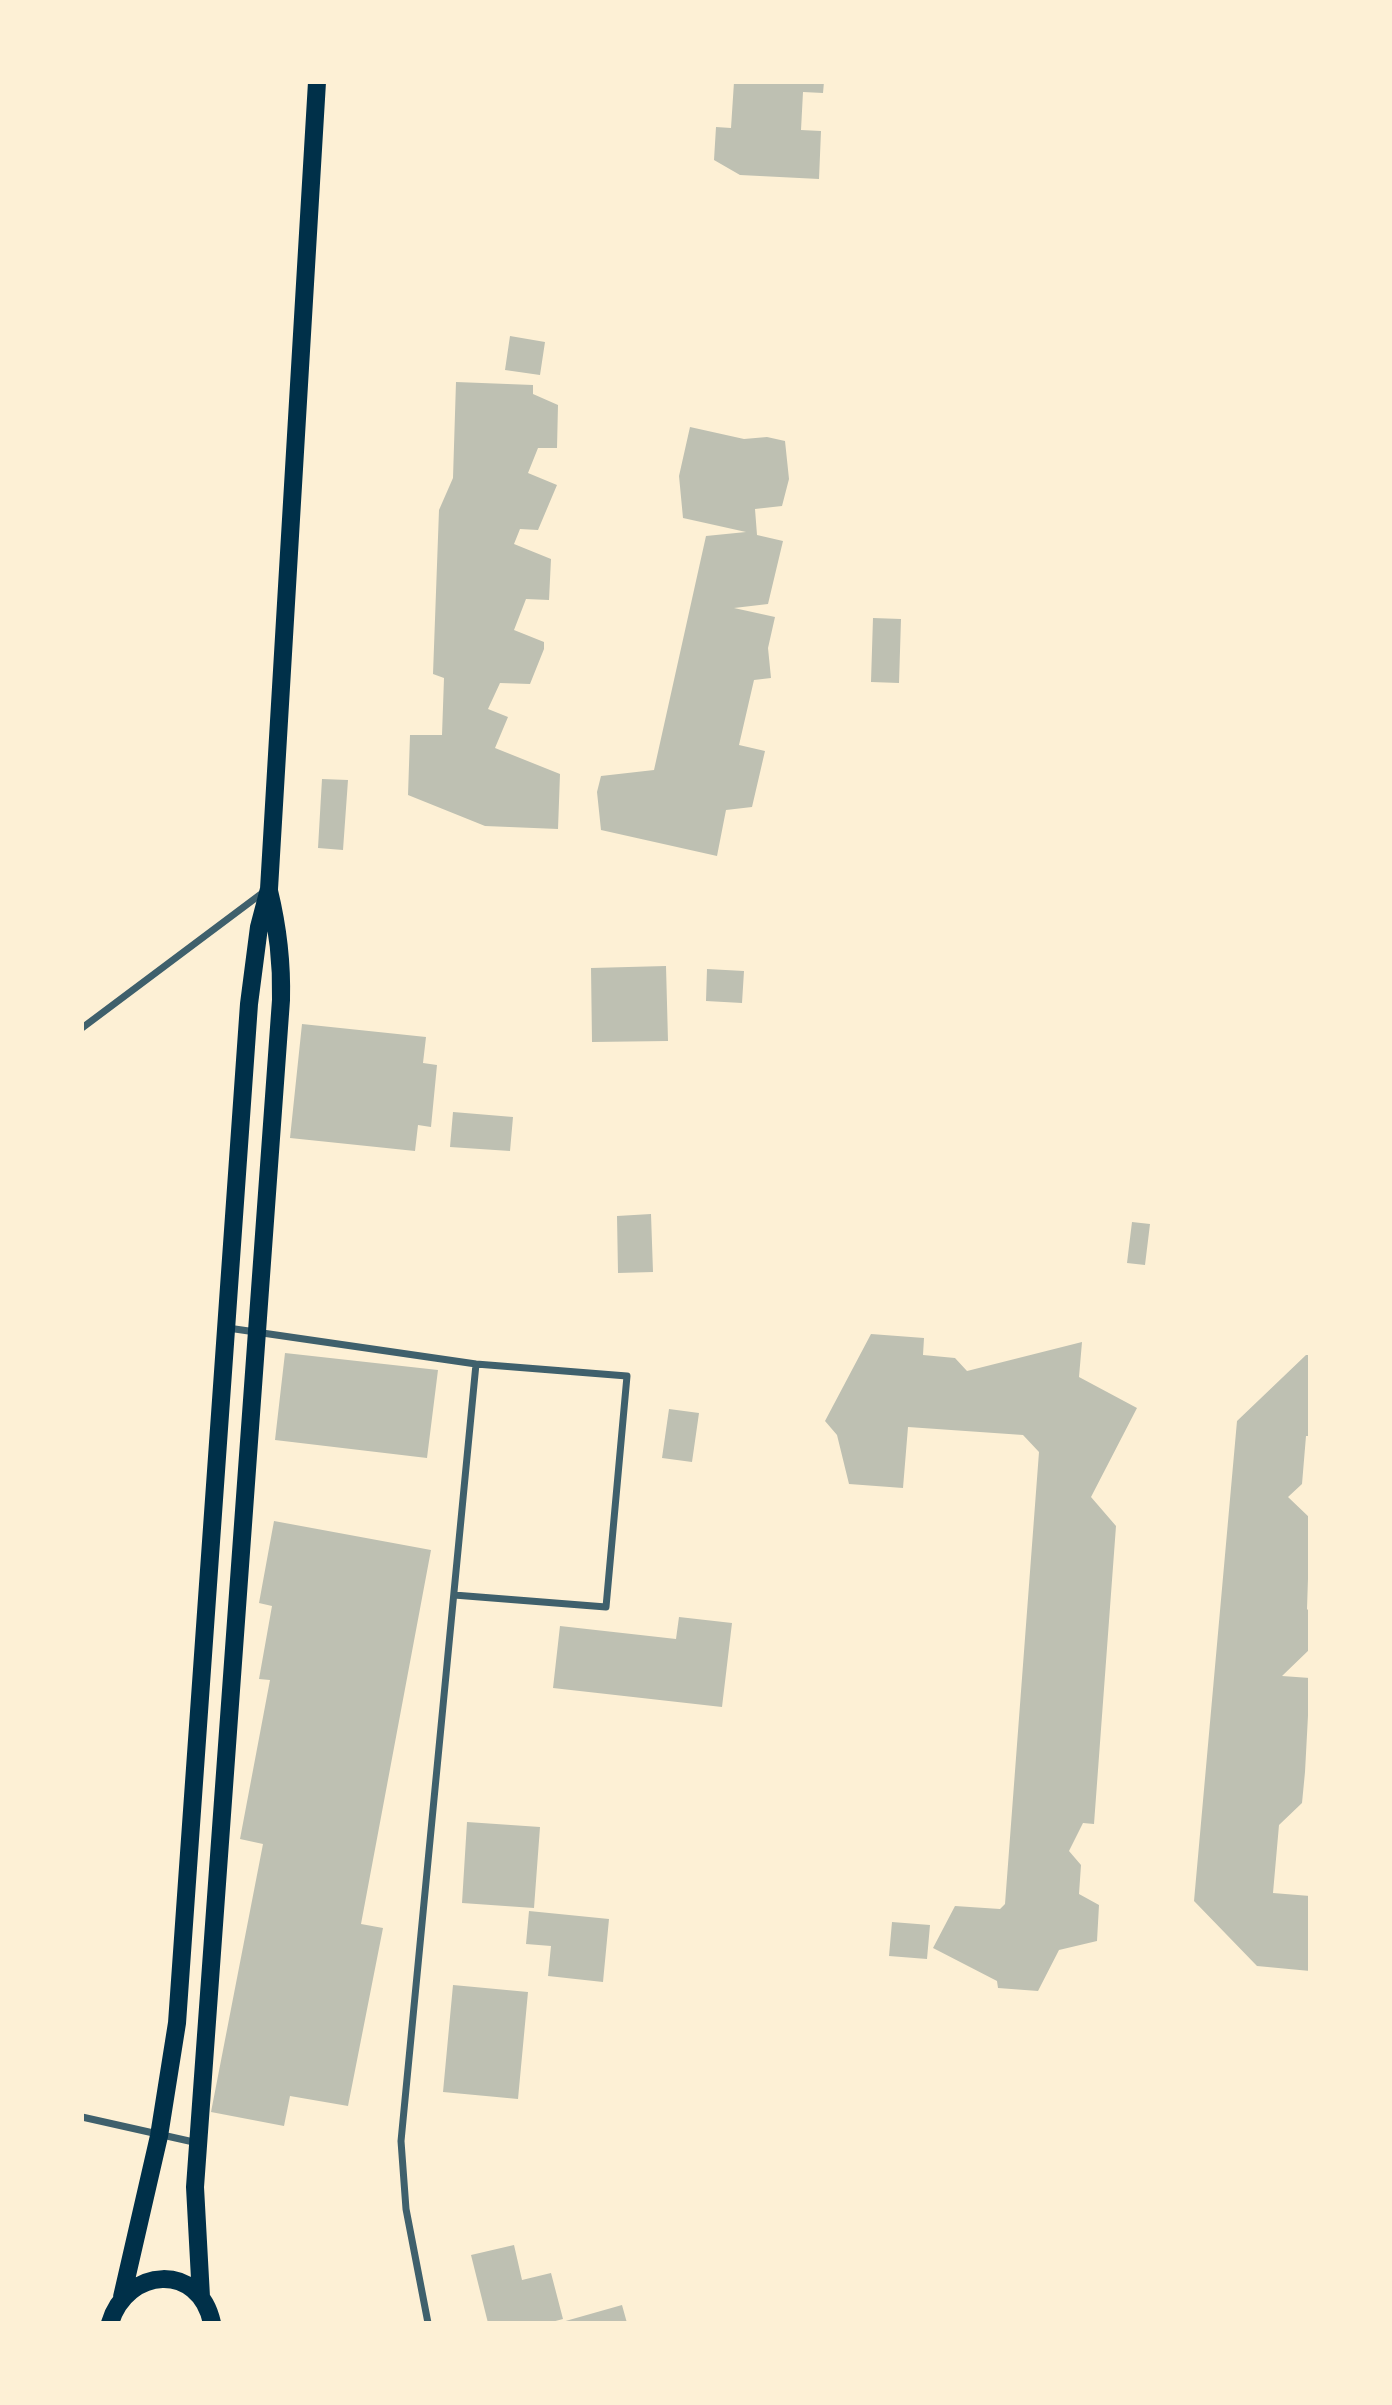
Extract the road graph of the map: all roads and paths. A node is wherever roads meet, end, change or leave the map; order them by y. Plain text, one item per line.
1 (317, 82) edge
2 (269, 889) junction
3 (82, 1028) edge
4 (225, 1327) junction
5 (258, 1332) junction
6 (476, 1364) junction
7 (454, 1595) junction
8 (82, 2118) edge
9 (159, 2136) junction
10 (198, 2143) junction
11 (201, 2297) junction
12 (116, 2309) edge
13 (99, 2323) edge
14 (212, 2323) edge
15 (428, 2323) edge

1 - 2 main road
2 - 3 street
2 - 4 main road
2 - 5 main road
4 - 5 street
4 - 9 main road
5 - 6 street
5 - 10 main road
6 - 7 street
6 - 7 street
7 - 15 street
8 - 9 street
9 - 10 street
9 - 12 main road
10 - 11 main road
11 - 12 main road
11 - 14 main road
12 - 13 main road

